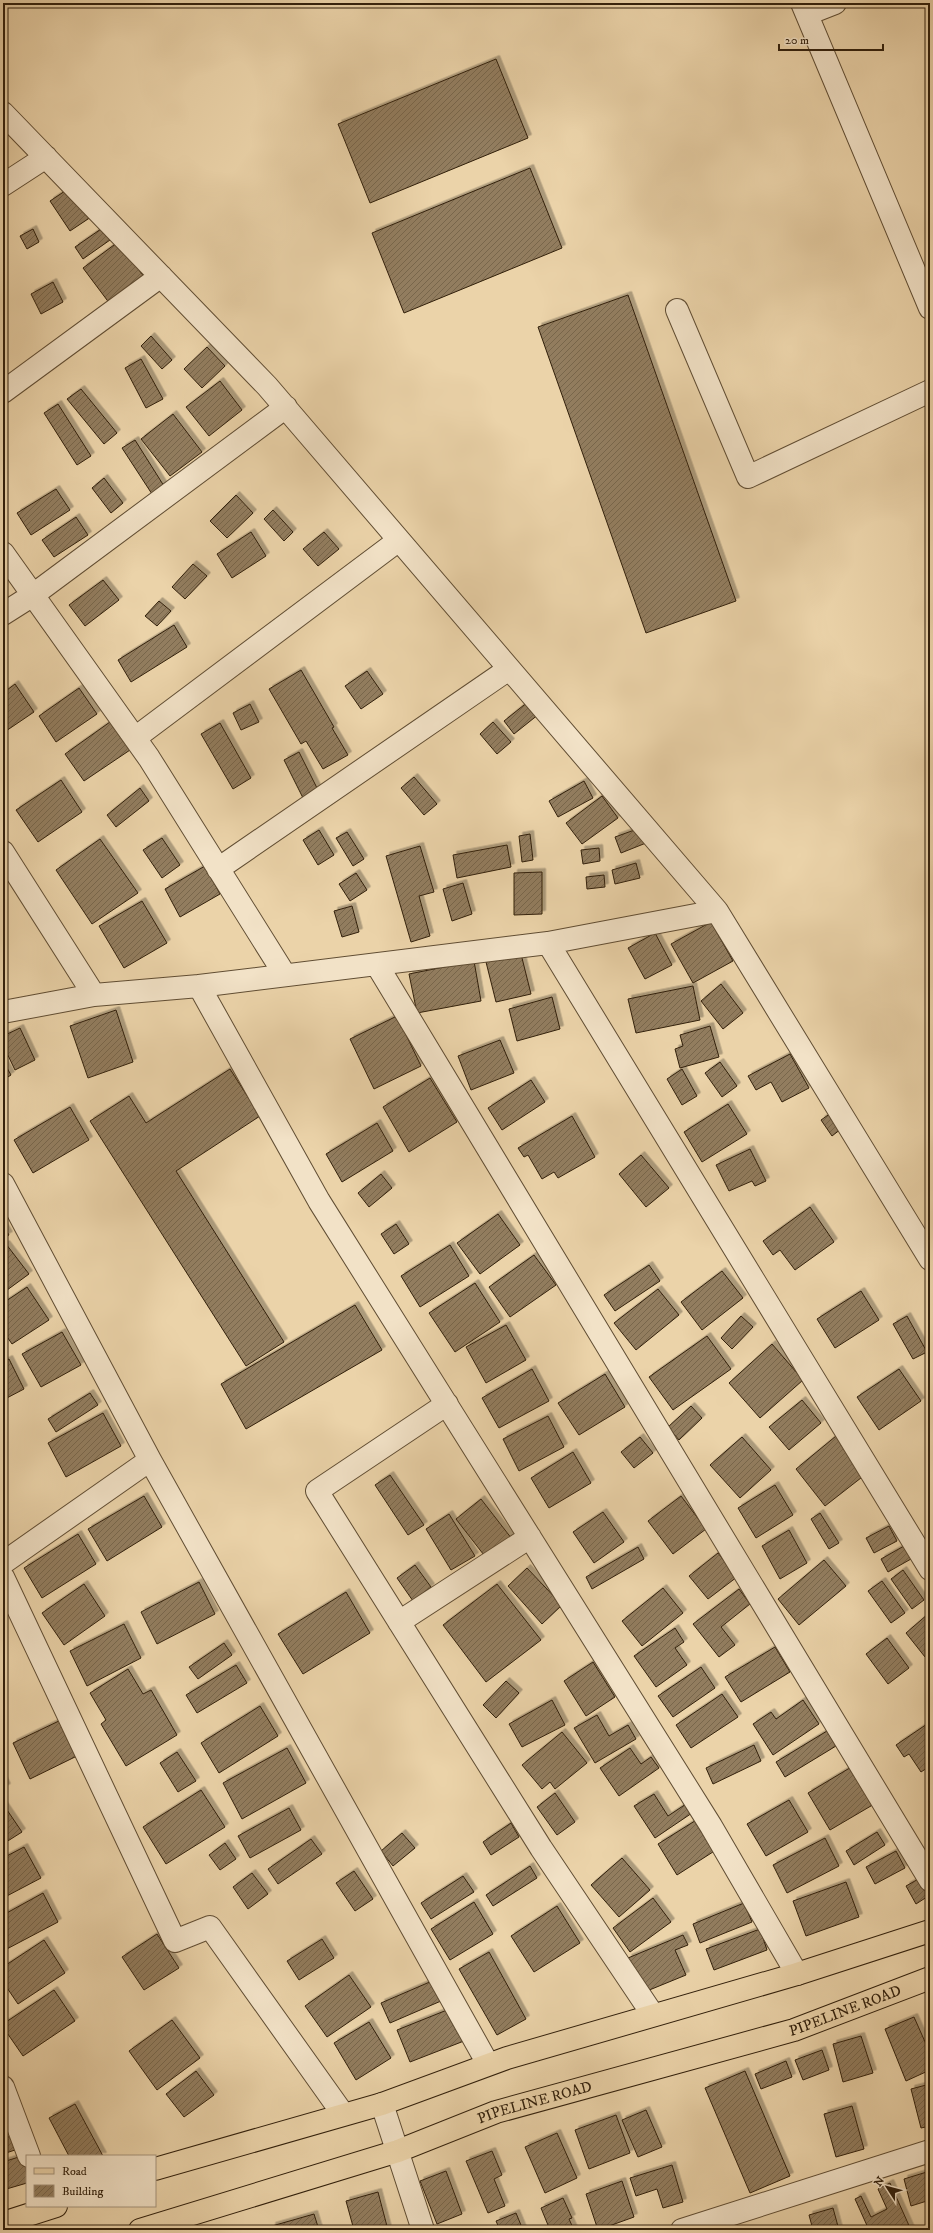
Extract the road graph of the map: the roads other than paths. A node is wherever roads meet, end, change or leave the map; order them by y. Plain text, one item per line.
1 (835, 3) edge
2 (805, 9) edge
3 (3, 113) edge
4 (46, 158) junction
5 (3, 185) edge
6 (161, 276) junction
7 (930, 308) edge
8 (677, 310) dead end
9 (930, 391) edge
10 (3, 392) edge
11 (286, 407) junction
12 (399, 540) junction
13 (3, 553) edge
14 (33, 595) junction
15 (3, 614) edge
16 (509, 669) junction
17 (135, 738) junction
18 (3, 852) edge
19 (218, 869) junction
20 (716, 911) junction
21 (548, 944) junction
22 (377, 965) junction
23 (285, 975) junction
24 (199, 986) junction
25 (94, 994) junction
26 (3, 1012) edge
27 (3, 1184) edge
28 (930, 1259) edge
29 (446, 1404) junction
30 (150, 1460) junction
31 (530, 1537) junction
32 (3, 1563) edge
33 (930, 1570) edge
34 (3, 1578) edge
35 (399, 1622) junction
36 (930, 1880) edge
37 (930, 1932) edge
38 (798, 1974) junction
39 (930, 1978) edge
40 (653, 2015) junction
41 (488, 2064) junction
42 (3, 2087) edge
43 (382, 2104) junction
44 (343, 2114) junction
45 (398, 2151) junction
46 (930, 2151) edge
47 (29, 2155) edge
48 (156, 2169) edge
49 (51, 2207) edge
50 (3, 2223) edge
51 (140, 2230) edge
52 (423, 2230) edge
53 (682, 2230) edge

1 - 2 street
2 - 7 street
3 - 4 street
4 - 5 street
4 - 6 street
6 - 10 street
6 - 11 street
8 - 9 street
11 - 12 street
11 - 14 street
12 - 16 street
12 - 17 street
13 - 14 street
14 - 15 street
14 - 17 street
16 - 19 street
16 - 20 street
17 - 19 street
18 - 25 street
19 - 23 street
20 - 21 street
20 - 28 street
21 - 22 street
21 - 33 street
22 - 23 street
22 - 36 street
23 - 24 street
24 - 25 street
24 - 29 street
25 - 26 street
27 - 30 street
29 - 31 street
29 - 35 street
30 - 32 street
30 - 41 street
31 - 35 street
31 - 38 street
34 - 44 street
35 - 40 street
37 - 38 main road
38 - 40 main road
39 - 45 main road, PIPELINE ROAD
40 - 41 main road
41 - 43 main road
42 - 47 street
43 - 44 main road
43 - 45 street
44 - 48 main road
45 - 51 main road, PIPELINE ROAD
45 - 52 street
46 - 53 street
49 - 50 main road

